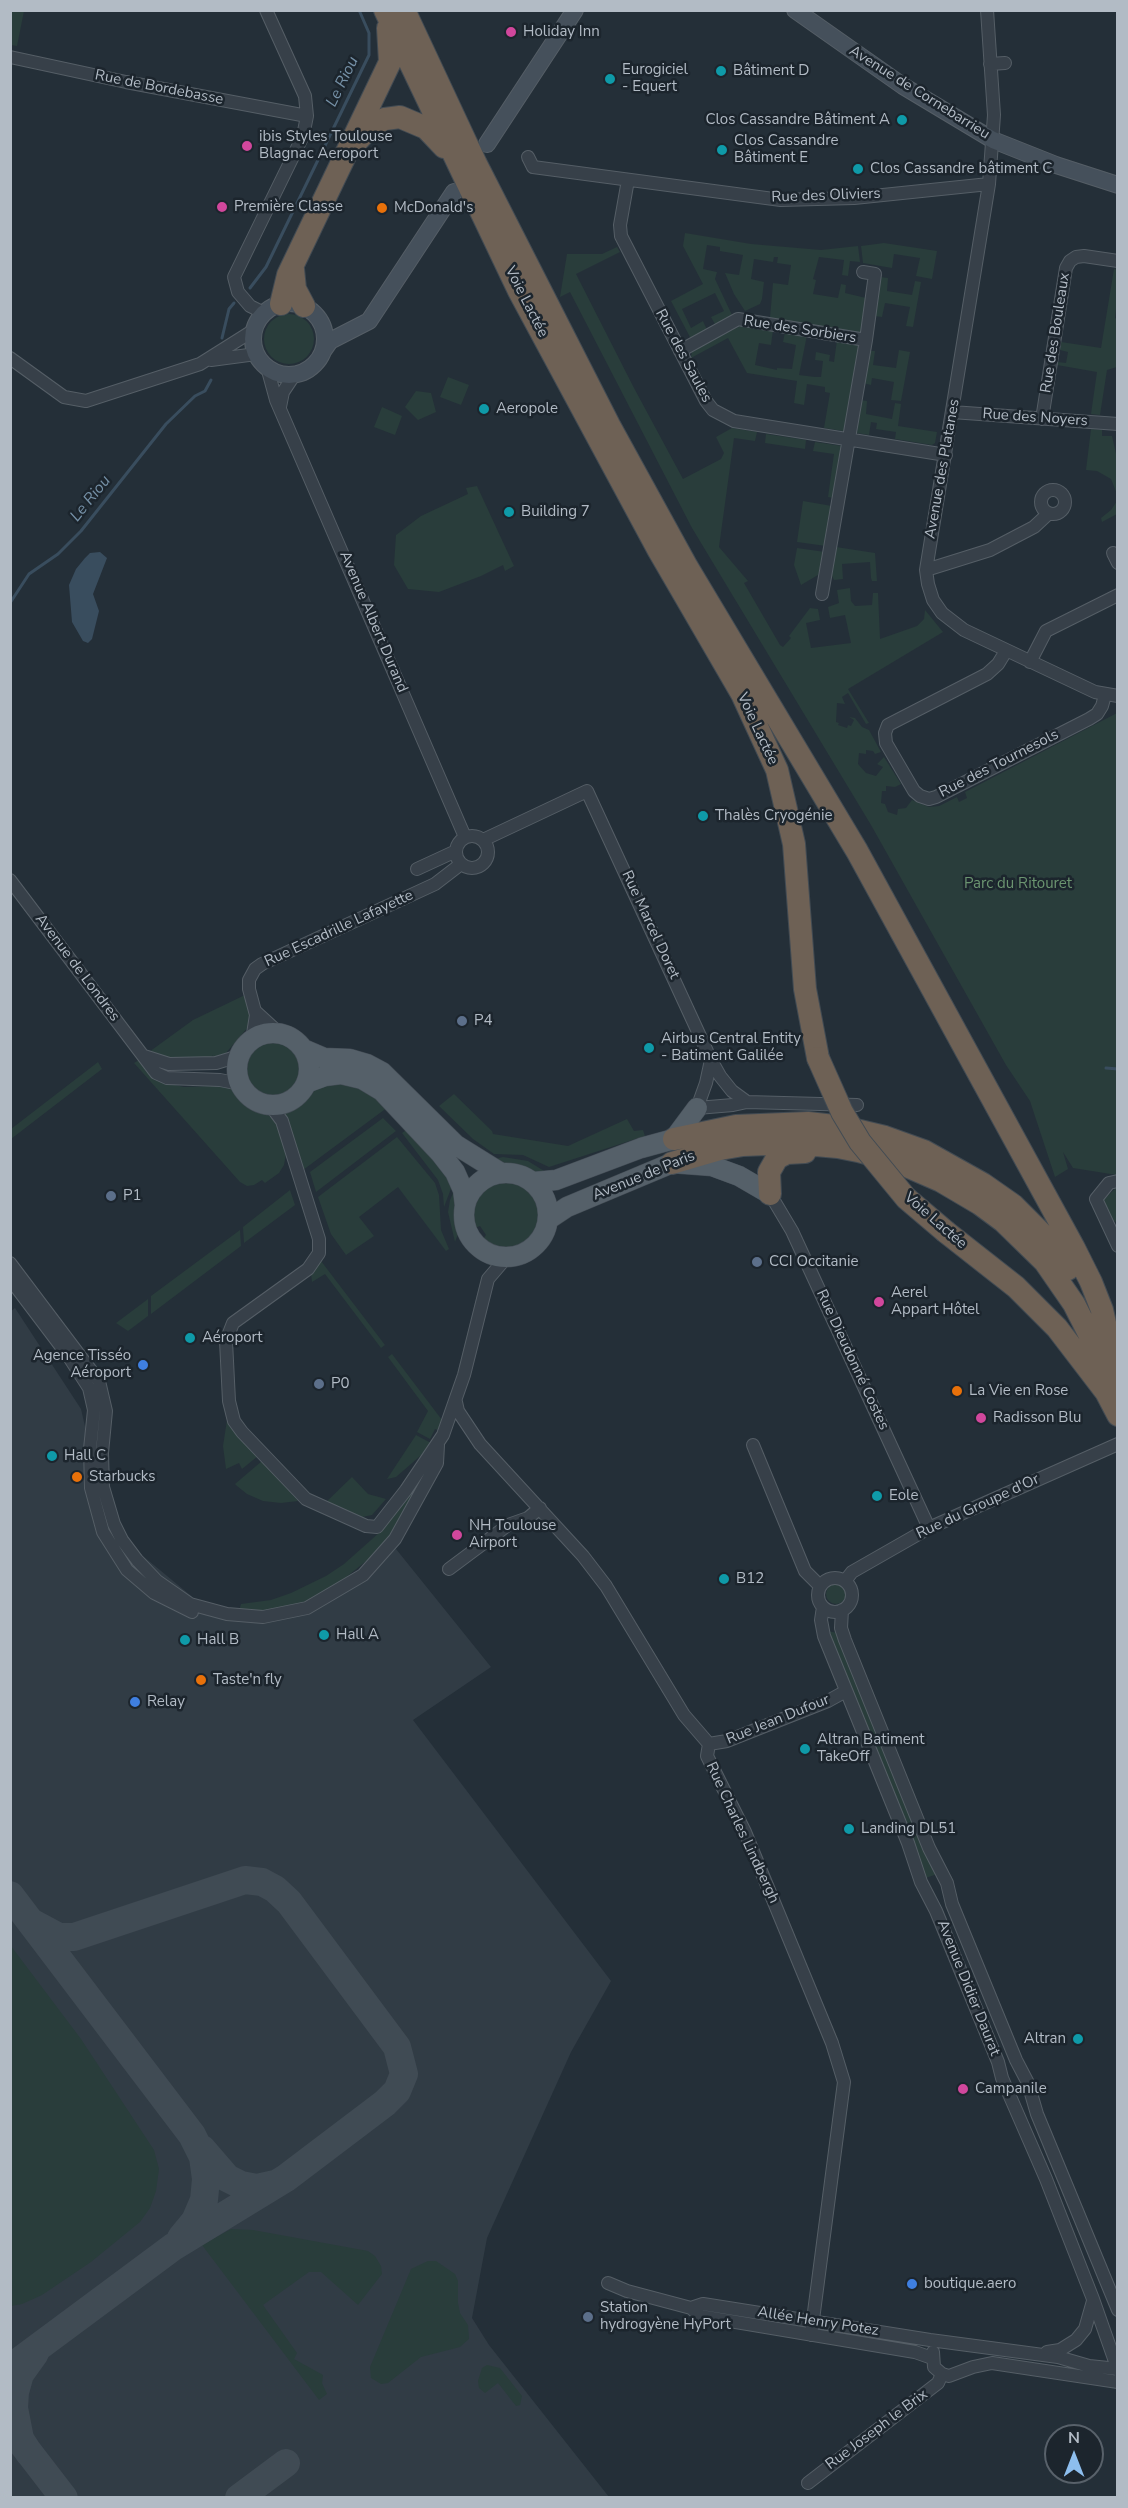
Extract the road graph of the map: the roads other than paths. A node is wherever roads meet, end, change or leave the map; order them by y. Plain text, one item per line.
1 (266, 10) edge
2 (575, 10) edge
3 (795, 10) edge
4 (987, 10) edge
5 (396, 12) edge
6 (10, 57) edge
7 (1005, 63) dead end
8 (990, 64) junction
9 (308, 116) junction
10 (993, 140) junction
11 (486, 144) dead end
12 (528, 157) dead end
13 (345, 159) junction
14 (628, 180) junction
15 (459, 184) junction
16 (989, 184) junction
17 (1118, 186) edge
18 (1118, 261) edge
19 (293, 267) junction
20 (863, 272) dead end
21 (273, 308) junction
22 (376, 308) junction
23 (312, 314) junction
24 (254, 330) junction
25 (866, 340) junction
26 (323, 351) junction
27 (680, 351) junction
28 (10, 358) edge
29 (209, 360) junction
30 (261, 361) junction
31 (295, 374) junction
32 (280, 408) junction
33 (952, 412) junction
34 (1042, 419) junction
35 (1118, 424) edge
36 (850, 438) junction
37 (946, 455) junction
38 (1048, 514) dead end
39 (926, 570) junction
40 (822, 594) dead end
41 (1118, 595) edge
42 (1006, 651) junction
43 (1030, 662) junction
44 (1111, 695) edge
45 (465, 837) junction
46 (483, 840) junction
47 (456, 851) junction
48 (461, 864) junction
49 (417, 869) dead end
50 (10, 880) edge
51 (256, 1012) junction
52 (280, 1034) junction
53 (252, 1040) junction
54 (303, 1049) junction
55 (143, 1056) junction
56 (239, 1056) junction
57 (711, 1060) junction
58 (306, 1083) junction
59 (240, 1084) junction
60 (747, 1102) junction
61 (270, 1105) junction
62 (856, 1105) dead end
63 (697, 1107) junction
64 (674, 1139) junction
65 (858, 1151) junction
66 (672, 1162) junction
67 (501, 1173) junction
68 (1118, 1181) edge
69 (534, 1182) junction
70 (770, 1194) junction
71 (465, 1206) junction
72 (549, 1219) junction
73 (1118, 1246) edge
74 (506, 1258) junction
75 (10, 1263) edge
76 (10, 1279) edge
77 (1107, 1332) junction
78 (1118, 1353) edge
79 (1114, 1383) edge
80 (456, 1402) junction
81 (1118, 1415) edge
82 (1118, 1444) edge
83 (438, 1445) junction
84 (753, 1445) dead end
85 (540, 1508) junction
86 (929, 1528) junction
87 (449, 1569) dead end
88 (845, 1581) junction
89 (820, 1586) junction
90 (824, 1607) junction
91 (842, 1610) junction
92 (263, 1617) junction
93 (846, 1691) junction
94 (709, 1744) junction
95 (608, 2283) dead end
96 (1093, 2299) junction
97 (691, 2308) junction
98 (1118, 2310) edge
99 (812, 2321) junction
100 (810, 2335) junction
101 (951, 2342) junction
102 (1037, 2354) junction
103 (932, 2358) junction
104 (1117, 2369) edge
105 (961, 2371) junction
106 (942, 2374) junction
107 (1118, 2382) edge
108 (807, 2483) dead end

1 - 9 street
2 - 11 street
3 - 10 street, Avenue de Cornebarrieu
4 - 8 street, Avenue des Platanes
5 - 13 highway
5 - 15 highway, Voie Lactée
5 - 77 highway, Voie Lactée
6 - 9 street, Rue de Bordebasse
7 - 8 street
8 - 10 street, Avenue des Platanes
9 - 21 street
10 - 16 street, Avenue des Platanes
10 - 17 street, Avenue de Cornebarrieu
12 - 14 street, Rue des Oliviers
13 - 15 highway
13 - 19 highway
14 - 16 street, Rue des Oliviers
14 - 27 street, Rue des Saules
15 - 22 street
15 - 81 highway, Voie Lactée, bridge
16 - 33 street, Avenue des Platanes
18 - 34 street, Rue des Bouleaux
19 - 21 highway
19 - 23 highway
20 - 25 street
21 - 23 street
21 - 24 street
22 - 23 street
22 - 26 street
23 - 26 street
24 - 29 street
24 - 30 street
25 - 27 street, Rue des Sorbiers
25 - 36 street, Rue des Sorbiers
26 - 31 street
27 - 36 street, Rue des Saules
28 - 29 street
29 - 30 street
30 - 31 street
30 - 32 street, Avenue Albert Durand
31 - 32 street
32 - 45 street, Avenue Albert Durand
33 - 34 street, Rue des Noyers
33 - 37 street, Avenue des Platanes
34 - 35 street, Rue des Noyers
36 - 37 street, Rue des Saules
36 - 40 street, Rue des Sorbiers
37 - 39 street, Avenue des Platanes
38 - 39 street
39 - 42 street, Avenue des Platanes
41 - 43 street
42 - 43 street, Avenue des Platanes
42 - 44 street, Rue des Tournesols
43 - 44 street, Avenue des Platanes
45 - 46 street
45 - 47 street
46 - 48 street
46 - 57 street, Rue Marcel Doret
47 - 48 street
47 - 49 street
48 - 51 street, Rue Escadrille Lafayette
50 - 55 street, Avenue de Londres
51 - 52 street
51 - 53 street, Rue Escadrille Lafayette
52 - 53 main road
52 - 54 main road
53 - 56 main road
54 - 58 main road
54 - 67 main road
55 - 56 street
55 - 59 street, Avenue de Londres
56 - 59 main road
57 - 60 street, Rue Marcel Doret
57 - 63 street
58 - 61 main road
58 - 71 main road
59 - 61 main road
60 - 62 street
60 - 63 street
61 - 83 street
63 - 64 main road
64 - 69 main road, Avenue de Paris
64 - 77 highway, Avenue de Paris
65 - 66 highway, Avenue de Paris
65 - 70 highway
65 - 79 highway, Avenue de Paris
66 - 70 main road
66 - 72 main road, Avenue de Paris
67 - 69 main road
67 - 71 main road
68 - 73 street
69 - 72 main road
70 - 86 street, Rue Dieudonné Costes
71 - 74 main road
72 - 74 main road
74 - 80 street
75 - 92 street
76 - 92 street
77 - 78 highway
80 - 83 street
80 - 85 street, Rue Charles Lindbergh
82 - 86 street, Rue du Groupe d'Or
83 - 92 street
84 - 89 street
85 - 87 street
85 - 94 street, Rue Charles Lindbergh
86 - 88 street, Rue du Groupe d'Or
88 - 89 street
88 - 91 street
89 - 90 street
90 - 91 street
90 - 93 street, Avenue Didier Daurat
91 - 98 street, Avenue Didier Daurat
93 - 94 street, Rue Jean Dufour
93 - 96 street, Avenue Didier Daurat
94 - 99 street, Rue Charles Lindbergh
95 - 97 street, Allée Henry Potez
96 - 102 street, Allée Henry Potez
96 - 104 street, Avenue Didier Daurat
97 - 99 street, Allée Henry Potez
97 - 100 street, Allée Henry Potez
99 - 100 street, Rue Charles Lindbergh
99 - 101 street, Allée Henry Potez
100 - 103 street, Allée Henry Potez
101 - 102 street, Allée Henry Potez
101 - 103 street
101 - 105 street
102 - 104 street, Allée Henry Potez
103 - 106 street
105 - 106 street
105 - 107 street
106 - 108 street, Rue Joseph le Brix

